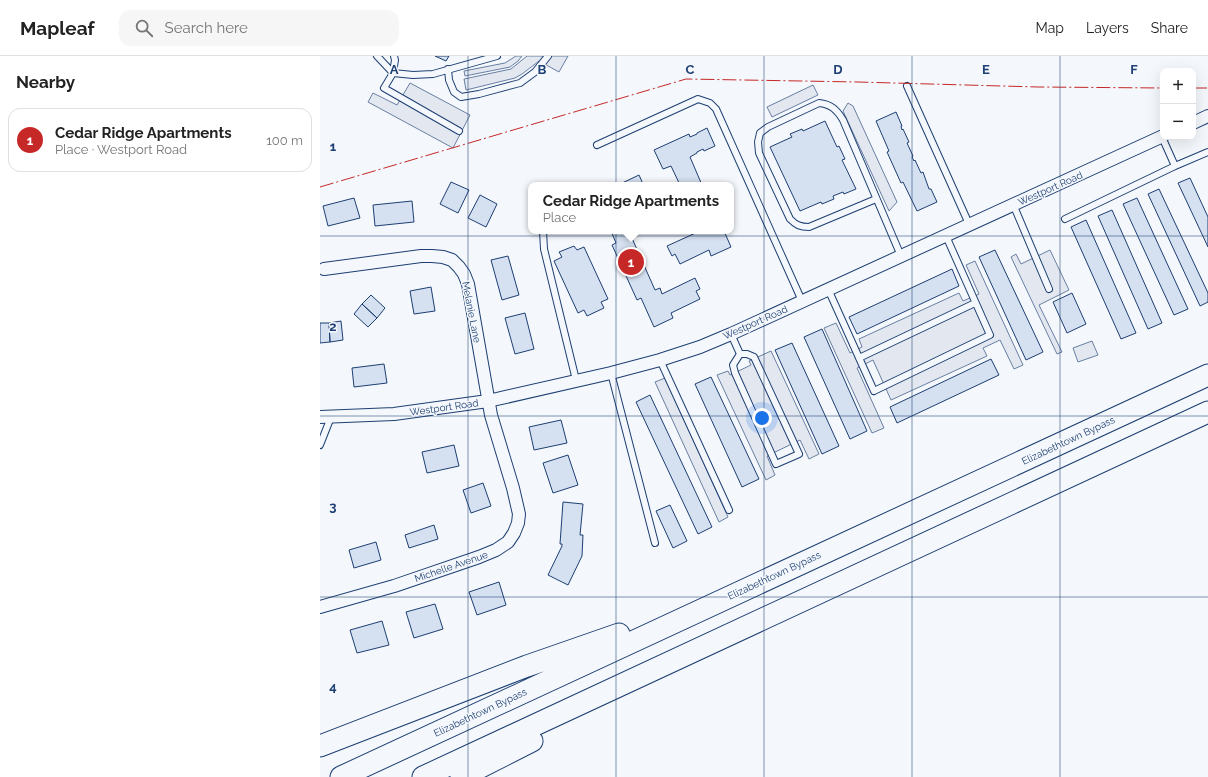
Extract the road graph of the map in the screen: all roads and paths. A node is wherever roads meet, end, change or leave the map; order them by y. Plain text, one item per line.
1 (377, 56) edge
2 (394, 56) edge
3 (497, 56) edge
4 (548, 56) edge
5 (448, 69) junction
6 (393, 73) junction
7 (908, 86) dead end
8 (1208, 116) edge
9 (1196, 122) edge
10 (460, 131) dead end
11 (1160, 137) edge
12 (1165, 140) edge
13 (597, 145) dead end
14 (1208, 152) edge
15 (1175, 166) junction
16 (876, 199) junction
17 (1013, 204) junction
18 (1065, 219) dead end
19 (969, 224) junction
20 (543, 234) edge
21 (946, 236) junction
22 (901, 256) junction
23 (324, 269) dead end
24 (828, 289) junction
25 (1050, 289) dead end
26 (802, 301) junction
27 (975, 303) junction
28 (731, 334) junction
29 (740, 354) junction
30 (859, 358) junction
31 (660, 360) junction
32 (611, 373) junction
33 (1208, 375) edge
34 (576, 380) junction
35 (488, 401) junction
36 (1208, 412) edge
37 (325, 417) edge
38 (320, 445) edge
39 (729, 510) dead end
40 (655, 543) dead end
41 (731, 595) junction
42 (804, 599) junction
43 (320, 607) edge
44 (320, 746) edge
45 (341, 777) edge
46 (422, 777) edge
47 (461, 777) edge

1 - 6 lane
2 - 6 lane
3 - 5 lane
4 - 5 lane
5 - 6 lane
6 - 10 lane
7 - 19 lane
8 - 9 street
11 - 17 street, Westport Road
12 - 15 lane
13 - 26 lane
14 - 15 lane
15 - 18 lane
16 - 16 lane
16 - 22 lane
17 - 19 street, Westport Road
17 - 25 lane
19 - 21 street, Westport Road
20 - 34 lane
21 - 22 street, Westport Road
21 - 27 lane
22 - 24 street, Westport Road
23 - 35 street, Melanie Lane
24 - 26 street, Westport Road
24 - 30 lane
26 - 28 street, Westport Road
27 - 30 lane
27 - 30 lane
28 - 29 lane
28 - 31 street, Westport Road
29 - 29 lane
31 - 32 street, Westport Road
31 - 39 lane
32 - 34 street, Westport Road
32 - 40 lane
33 - 41 highway, Elizabethtown Bypass
34 - 35 street, Westport Road
35 - 37 street, Westport Road
35 - 43 street, Michelle Avenue
36 - 42 highway
37 - 38 lane
41 - 44 highway
41 - 45 highway, Elizabethtown Bypass
42 - 46 highway
42 - 47 highway

